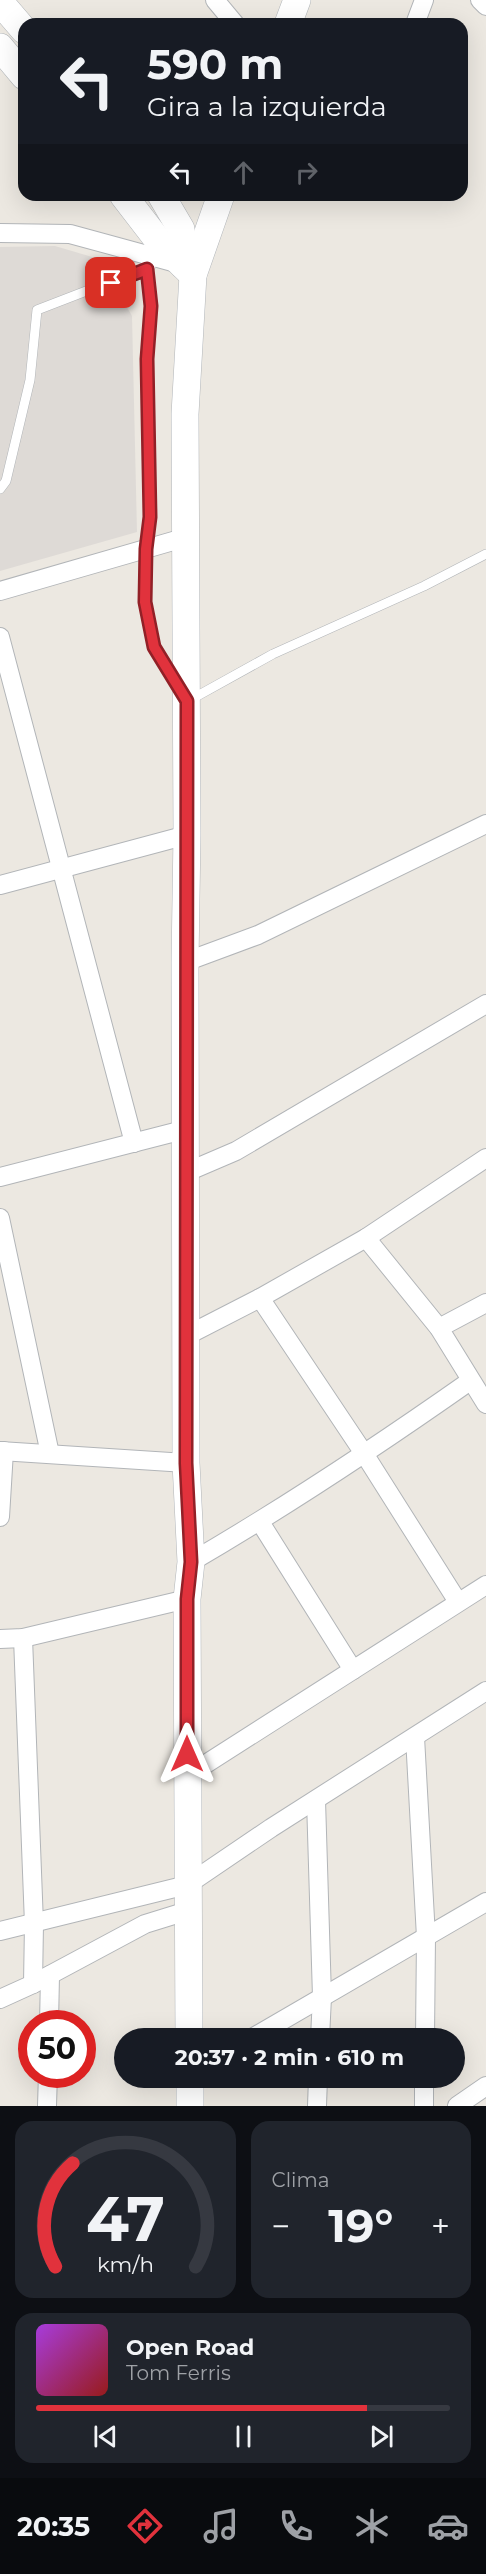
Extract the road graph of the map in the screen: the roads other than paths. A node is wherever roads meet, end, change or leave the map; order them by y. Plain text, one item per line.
1 (215, 0) edge
2 (297, 0) edge
3 (424, 0) edge
4 (480, 0) edge
5 (0, 2) edge
6 (486, 6) edge
7 (230, 18) edge
8 (290, 18) edge
9 (416, 18) edge
10 (18, 23) edge
11 (0, 47) edge
12 (18, 69) edge
13 (128, 201) edge
14 (164, 201) edge
15 (217, 201) edge
16 (0, 233) edge
17 (171, 267) junction
18 (0, 489) edge
19 (187, 537) junction
20 (146, 549) junction
21 (486, 554) edge
22 (0, 591) edge
23 (0, 637) edge
24 (187, 701) junction
25 (486, 824) edge
26 (187, 835) junction
27 (62, 869) junction
28 (0, 885) edge
29 (185, 962) junction
30 (486, 1004) edge
31 (187, 1129) junction
32 (134, 1143) junction
33 (484, 1163) edge
34 (187, 1173) junction
35 (0, 1177) edge
36 (0, 1218) edge
37 (366, 1238) junction
38 (260, 1298) junction
39 (486, 1304) edge
40 (439, 1328) junction
41 (186, 1336) junction
42 (470, 1381) junction
43 (486, 1404) edge
44 (2, 1451) edge
45 (50, 1454) junction
46 (364, 1455) junction
47 (186, 1463) junction
48 (0, 1517) edge
49 (260, 1521) junction
50 (191, 1562) junction
51 (486, 1585) edge
52 (187, 1599) junction
53 (458, 1602) junction
54 (23, 1638) junction
55 (0, 1639) edge
56 (353, 1670) junction
57 (486, 1691) edge
58 (415, 1737) junction
59 (187, 1776) junction
60 (316, 1800) junction
61 (187, 1898) junction
62 (486, 1902) edge
63 (34, 1924) junction
64 (0, 1931) edge
65 (426, 1937) junction
66 (50, 1975) junction
67 (33, 1984) junction
68 (322, 1997) junction
69 (0, 1999) edge
70 (49, 2010) edge
71 (189, 2028) edge
72 (269, 2028) edge
73 (320, 2028) edge
74 (425, 2028) edge
75 (486, 2086) edge
76 (48, 2088) edge
77 (190, 2088) edge
78 (317, 2088) edge
79 (424, 2088) edge
80 (48, 2106) edge
81 (190, 2106) edge
82 (316, 2106) edge
83 (424, 2106) edge
84 (457, 2106) edge

1 - 7 street
2 - 8 main road
3 - 9 street
4 - 6 street
5 - 10 main road
11 - 12 main road
13 - 17 main road
14 - 17 main road
15 - 17 main road
16 - 17 street
17 - 18 lane
17 - 19 main road
17 - 20 lane
19 - 20 street
19 - 24 main road
20 - 22 street
20 - 24 lane
21 - 24 lane
23 - 27 street
24 - 26 main road
25 - 29 street
26 - 27 street
26 - 29 main road
27 - 28 street
27 - 32 street
29 - 31 main road
30 - 34 street
31 - 32 street
31 - 34 main road
32 - 35 street
33 - 37 street
34 - 41 main road
36 - 45 street
37 - 38 street
37 - 40 street
38 - 41 street
38 - 46 street
39 - 40 street
40 - 42 street
41 - 47 main road
42 - 43 street
42 - 46 street
44 - 45 street
44 - 48 street
45 - 47 street
46 - 49 street
46 - 53 street
47 - 50 main road
49 - 50 street
49 - 56 street
50 - 52 main road
51 - 53 street
52 - 54 street
52 - 59 main road
53 - 56 street
54 - 55 street
54 - 63 street
56 - 59 street
57 - 58 street
58 - 60 street
58 - 65 street
59 - 61 main road
60 - 61 street
60 - 68 street
61 - 63 street
61 - 66 street
61 - 71 main road
62 - 65 street
63 - 64 street
63 - 67 street
65 - 68 street
65 - 74 street
66 - 67 street
66 - 70 street
67 - 69 street
68 - 72 street
68 - 73 street
75 - 84 street
76 - 80 street
77 - 81 main road
78 - 82 street
79 - 83 street

